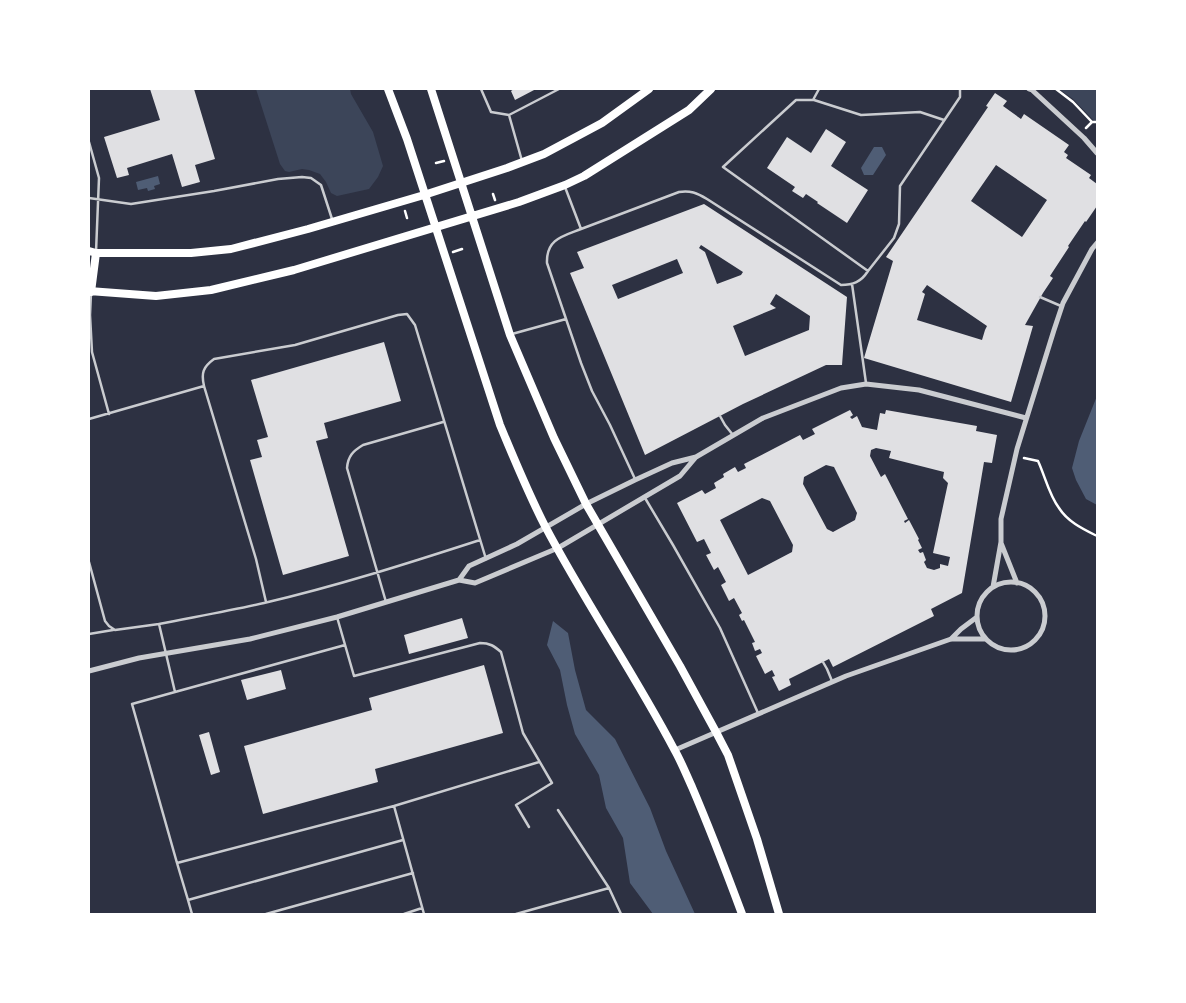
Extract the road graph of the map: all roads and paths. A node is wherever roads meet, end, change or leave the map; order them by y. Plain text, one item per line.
1 (388, 89) edge
2 (431, 89) edge
3 (480, 89) edge
4 (559, 89) edge
5 (649, 89) edge
6 (711, 89) edge
7 (819, 89) edge
8 (960, 89) edge
9 (1029, 89) edge
10 (1056, 89) edge
11 (813, 100) junction
12 (509, 115) junction
13 (944, 120) junction
14 (1092, 122) junction
15 (1097, 122) edge
16 (1079, 134) junction
17 (89, 142) edge
18 (1097, 152) edge
19 (446, 160) dead end
20 (522, 162) junction
21 (436, 163) dead end
22 (462, 183) junction
23 (565, 185) junction
24 (424, 194) junction
25 (493, 194) dead end
26 (89, 198) edge
27 (98, 200) junction
28 (496, 201) dead end
29 (405, 209) dead end
30 (472, 216) junction
31 (407, 218) dead end
32 (333, 221) junction
33 (435, 228) junction
34 (581, 229) junction
35 (894, 238) junction
36 (898, 240) dead end
37 (1097, 243) edge
38 (462, 249) dead end
39 (92, 252) edge
40 (453, 252) dead end
41 (868, 271) junction
42 (852, 284) junction
43 (90, 292) edge
44 (1040, 297) dead end
45 (1062, 307) junction
46 (566, 319) junction
47 (510, 335) junction
48 (866, 384) junction
49 (204, 386) junction
50 (109, 414) junction
51 (720, 416) dead end
52 (1026, 418) junction
53 (89, 419) edge
54 (443, 422) junction
55 (733, 435) junction
56 (1015, 455) junction
57 (696, 457) junction
58 (635, 480) junction
59 (644, 496) junction
60 (586, 504) junction
61 (597, 524) junction
62 (546, 527) junction
63 (1097, 536) edge
64 (480, 540) junction
65 (1001, 542) junction
66 (558, 548) junction
67 (486, 558) junction
68 (89, 562) edge
69 (377, 573) junction
70 (459, 580) junction
71 (1017, 582) junction
72 (993, 587) junction
73 (266, 602) junction
74 (386, 602) junction
75 (337, 617) junction
76 (977, 617) junction
77 (159, 624) junction
78 (115, 630) junction
79 (89, 634) edge
80 (951, 639) junction
81 (985, 639) junction
82 (345, 645) junction
83 (166, 653) junction
84 (823, 662) dead end
85 (89, 670) edge
86 (832, 682) junction
87 (175, 692) junction
88 (758, 713) junction
89 (716, 732) junction
90 (675, 750) junction
91 (540, 762) junction
92 (394, 806) junction
93 (558, 810) dead end
94 (529, 827) dead end
95 (403, 839) junction
96 (177, 863) junction
97 (412, 873) junction
98 (609, 888) junction
99 (188, 900) junction
100 (422, 908) junction
101 (192, 914) edge
102 (266, 914) edge
103 (404, 914) edge
104 (424, 914) edge
105 (516, 914) edge
106 (622, 914) edge
107 (742, 914) edge
108 (779, 914) edge

1 - 24 main road
2 - 22 main road
3 - 12 lane
4 - 12 lane
5 - 20 main road
6 - 23 main road
7 - 11 lane
8 - 13 lane
9 - 16 street
10 - 14 path
11 - 13 lane
11 - 41 lane
12 - 20 lane
13 - 35 lane
14 - 15 path
14 - 16 path
16 - 18 street
17 - 27 lane
19 - 21 path
20 - 22 main road
22 - 24 main road
22 - 30 main road
23 - 30 main road
23 - 34 lane
24 - 32 main road
24 - 33 main road
25 - 28 path
26 - 27 lane
27 - 32 lane
27 - 39 lane
29 - 31 path
30 - 33 main road
30 - 47 main road
32 - 39 main road
33 - 43 main road
33 - 62 main road
34 - 42 lane
34 - 46 lane
35 - 36 lane
35 - 41 lane
37 - 45 street
38 - 40 path
39 - 43 main road
41 - 42 lane
42 - 48 lane
43 - 50 lane
44 - 45 lane
45 - 52 street
46 - 47 lane
46 - 58 lane
47 - 60 main road
48 - 52 street
48 - 55 street
49 - 50 lane
49 - 54 lane
49 - 73 lane
50 - 53 lane
51 - 55 lane
52 - 56 street
54 - 64 lane
54 - 69 lane
55 - 57 street
56 - 63 path
56 - 65 street
57 - 58 street
57 - 59 street
58 - 60 street
59 - 61 street
59 - 88 lane
60 - 61 main road
60 - 62 street
61 - 66 street
61 - 89 main road
62 - 66 main road
62 - 67 street
64 - 67 lane
64 - 69 lane
65 - 71 street
65 - 72 street
66 - 70 street
66 - 90 main road
67 - 70 street
68 - 78 lane
69 - 73 lane
69 - 74 lane
70 - 74 street
71 - 72 street
71 - 81 street
72 - 76 street
73 - 77 lane
74 - 75 street
75 - 82 lane
75 - 83 street
76 - 80 street
76 - 81 street
77 - 78 lane
77 - 83 lane
78 - 79 lane
80 - 81 street
80 - 86 street
82 - 87 lane
82 - 91 lane
83 - 85 street
83 - 87 lane
84 - 86 lane
86 - 88 street
87 - 96 lane
88 - 89 street
89 - 90 street
89 - 108 main road
90 - 107 main road
91 - 92 lane
91 - 94 lane
92 - 95 lane
92 - 96 lane
93 - 98 lane
95 - 97 lane
95 - 99 lane
96 - 99 lane
97 - 100 lane
97 - 102 lane
98 - 105 lane
98 - 106 lane
99 - 101 lane
100 - 103 lane
100 - 104 lane

